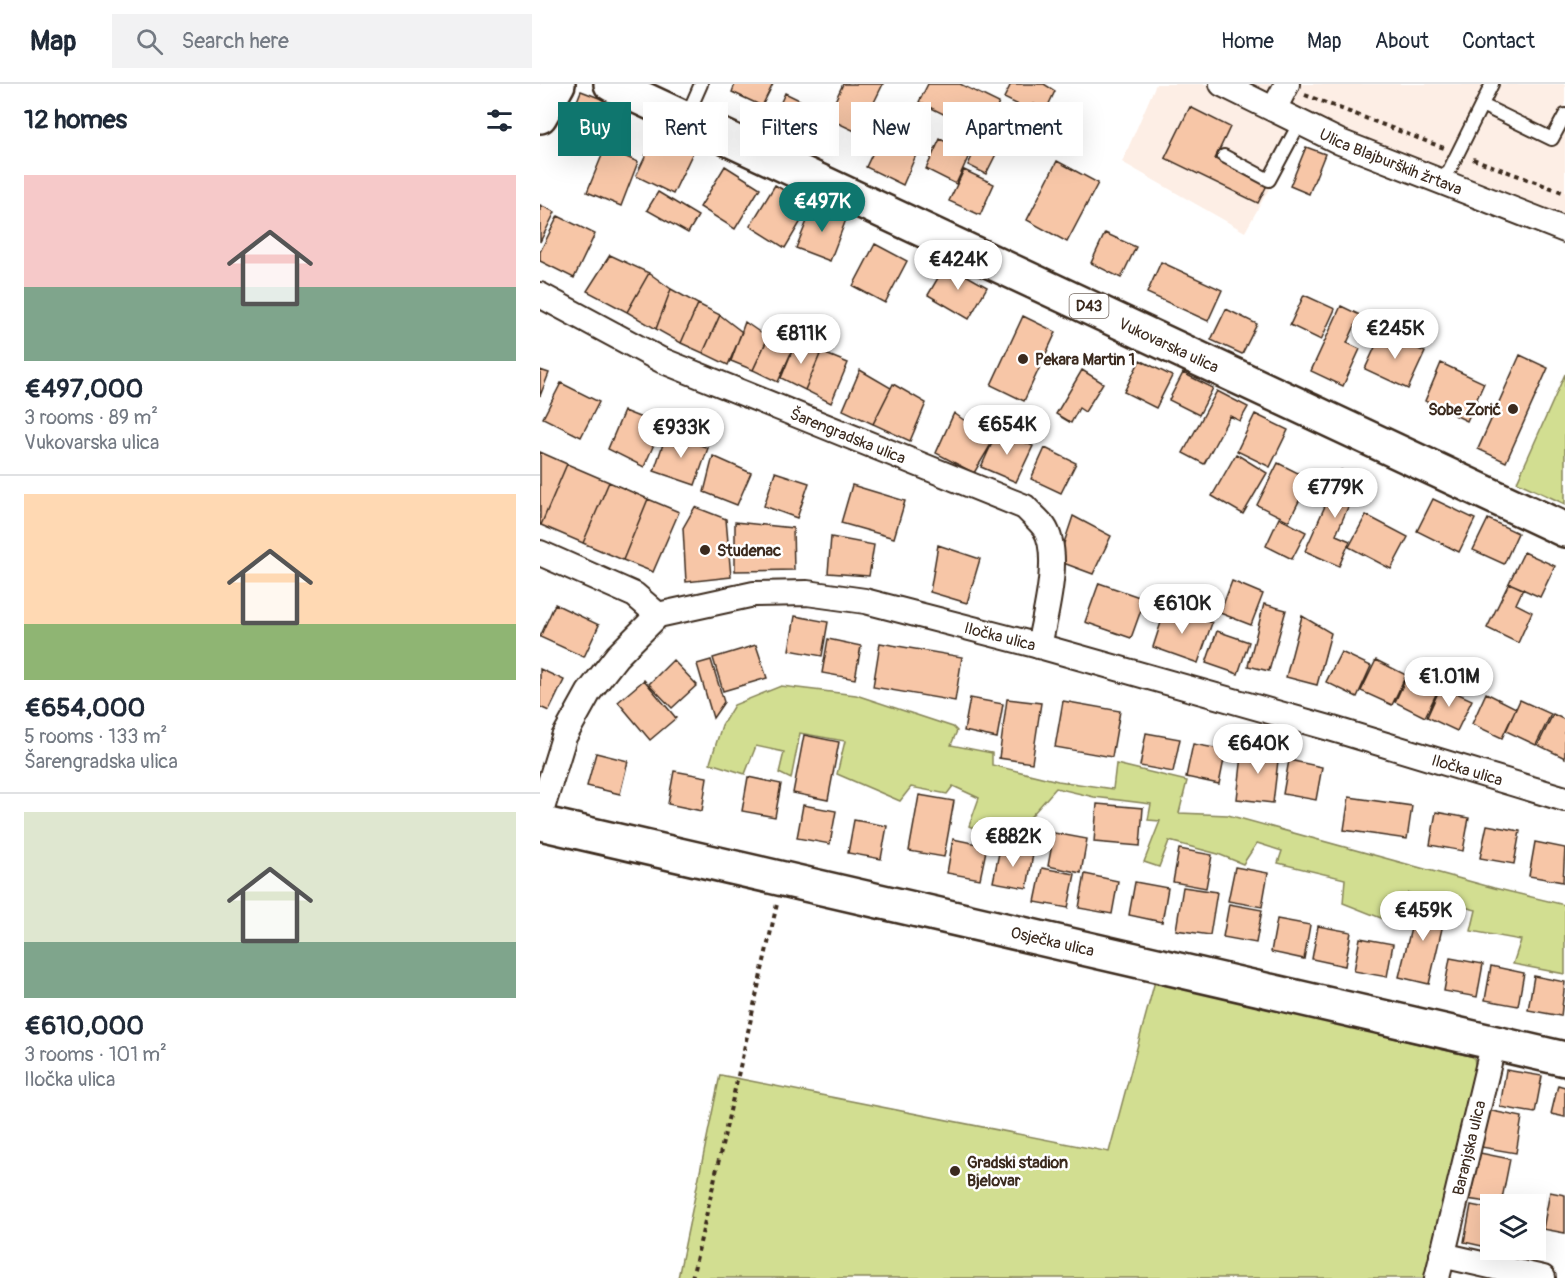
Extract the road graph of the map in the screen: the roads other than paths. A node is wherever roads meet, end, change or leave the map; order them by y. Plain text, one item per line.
1 (558, 84) edge
2 (701, 84) edge
3 (1222, 84) edge
4 (1492, 84) edge
5 (619, 86) edge
6 (1286, 86) edge
7 (651, 102) edge
8 (693, 102) edge
9 (1482, 105) junction
10 (1274, 109) junction
11 (1565, 115) edge
12 (540, 116) edge
13 (1300, 122) junction
14 (728, 139) edge
15 (1224, 156) dead end
16 (1443, 183) junction
17 (1565, 230) edge
18 (540, 295) edge
19 (1565, 530) edge
20 (540, 553) edge
21 (658, 615) junction
22 (1039, 646) junction
23 (1565, 799) edge
24 (540, 815) edge
25 (540, 823) edge
26 (1494, 1042) junction
27 (1565, 1059) edge
28 (1439, 1267) edge
29 (1543, 1278) edge

1 - 12 street
2 - 8 lane
3 - 10 street, Ulica Blajburških žrtava
4 - 9 lane
5 - 7 street, Vukovarska ulica / D43
6 - 10 street
9 - 11 lane
9 - 16 lane
10 - 13 street, Ulica Blajburških žrtava
13 - 15 lane
13 - 16 street, Ulica Blajburških žrtava
14 - 19 street, Vukovarska ulica / D43
16 - 17 street, Ulica Blajburških žrtava
18 - 22 street, Šarengradska ulica
20 - 21 street
21 - 22 street, Iločka ulica
21 - 24 street
22 - 23 street, Iločka ulica
25 - 26 street, Osječka ulica
26 - 27 street, Osječka ulica
26 - 28 street, Baranjska ulica
28 - 29 street, Baranjska ulica

